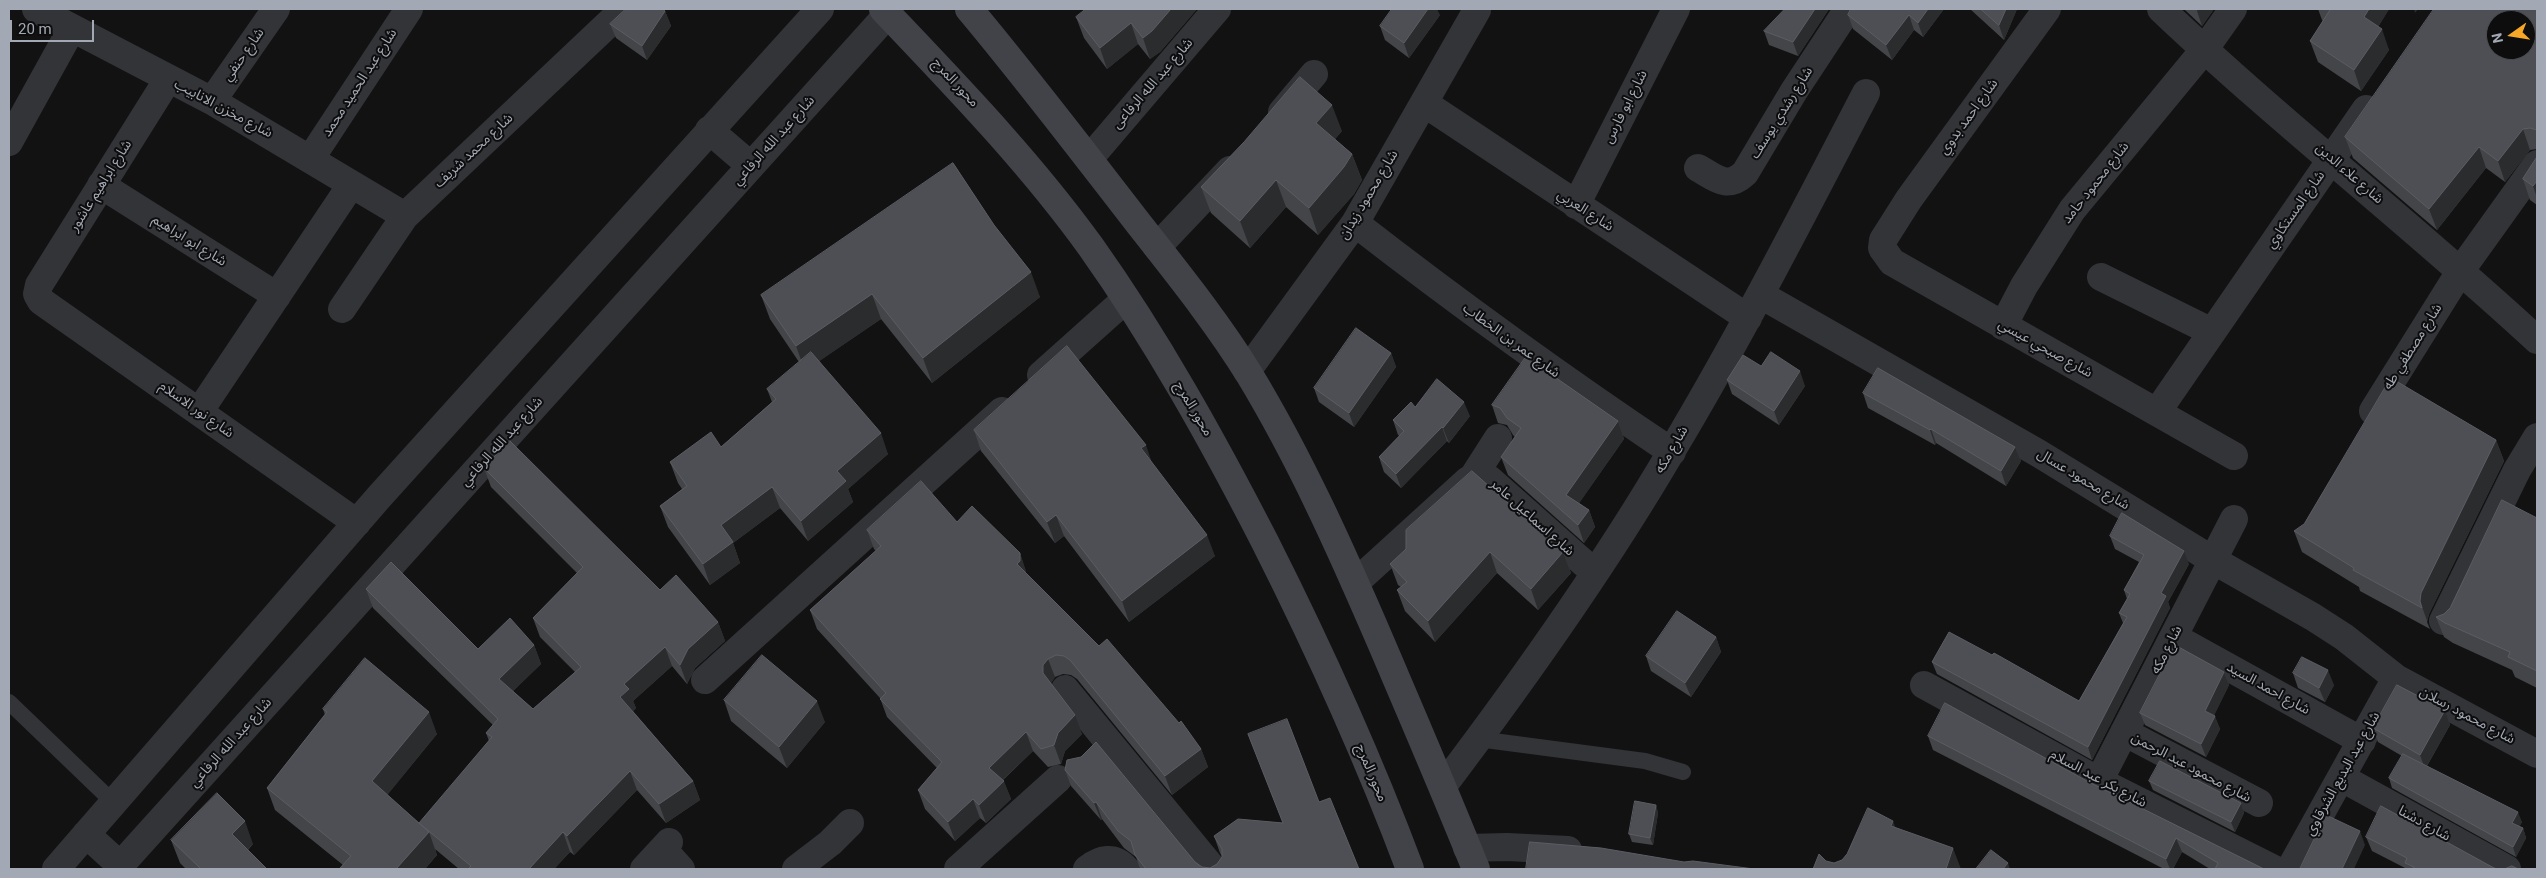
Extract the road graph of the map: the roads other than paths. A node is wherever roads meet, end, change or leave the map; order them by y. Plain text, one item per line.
1 (36, 9) edge
2 (276, 9) edge
3 (409, 9) edge
4 (624, 9) edge
5 (820, 9) edge
6 (969, 9) edge
7 (1218, 9) edge
8 (1676, 9) edge
9 (1848, 9) edge
10 (2047, 9) edge
11 (2161, 9) edge
12 (2233, 9) edge
13 (1477, 10) dead end
14 (885, 12) edge
15 (72, 28) junction
16 (2204, 50) junction
17 (1314, 74) dead end
18 (168, 79) junction
19 (2381, 88) edge
20 (1866, 93) dead end
21 (212, 101) junction
22 (1424, 103) junction
23 (708, 130) junction
24 (1266, 130) edge
25 (9, 142) edge
26 (1248, 151) edge
27 (311, 158) junction
28 (1089, 159) junction
29 (2332, 159) junction
30 (2537, 164) edge
31 (751, 166) junction
32 (1698, 168) dead end
33 (101, 185) junction
34 (351, 185) junction
35 (1576, 205) junction
36 (405, 216) junction
37 (1355, 222) junction
38 (1892, 227) joint
39 (1157, 247) junction
40 (2461, 270) junction
41 (2101, 277) dead end
42 (37, 294) joint
43 (1762, 294) junction
44 (277, 296) junction
45 (1126, 299) junction
46 (342, 308) dead end
47 (1748, 318) junction
48 (2003, 326) junction
49 (2212, 332) junction
50 (2537, 340) edge
51 (1247, 371) junction
52 (199, 412) junction
53 (2157, 412) junction
54 (2361, 431) edge
55 (2537, 437) edge
56 (1498, 438) dead end
57 (1672, 452) junction
58 (2234, 456) dead end
59 (1473, 477) junction
60 (2234, 518) dead end
61 (357, 523) junction
62 (2211, 558) junction
63 (1595, 573) junction
64 (1355, 583) junction
65 (2443, 621) edge
66 (2174, 637) junction
67 (2396, 678) junction
68 (705, 680) dead end
69 (1924, 685) dead end
70 (1065, 690) dead end
71 (9, 702) edge
72 (2124, 732) junction
73 (1103, 735) junction
74 (1478, 740) junction
75 (2362, 741) junction
76 (2537, 754) edge
77 (1082, 755) edge
78 (1683, 772) dead end
79 (2342, 778) junction
80 (1058, 779) dead end
81 (2099, 780) junction
82 (1443, 786) junction
83 (114, 803) junction
84 (2259, 803) dead end
85 (850, 823) dead end
86 (86, 834) junction
87 (1592, 852) edge
88 (1472, 859) edge
89 (119, 867) edge
90 (56, 869) edge
91 (644, 869) edge
92 (681, 869) edge
93 (796, 869) edge
94 (958, 869) edge
95 (1086, 869) edge
96 (1126, 869) edge
97 (1213, 869) edge
98 (1410, 869) edge
99 (2274, 869) edge
100 (2290, 869) edge
101 (2507, 869) edge

1 - 15 street, شارع مخزن الانابيب
2 - 21 street, شارع حنفي
3 - 27 street, شارع عبد الحميد محمد
4 - 36 street, شارع محمد شريف
5 - 23 street
6 - 28 main road
7 - 28 street, شارع عبد الله الرفاعى
8 - 35 street, شارع ابو فارس
9 - 32 street, شارع رشدي يوسف
10 - 38 street, شارع احمد بدوي
11 - 16 street, شارع علاء الدين
12 - 16 street, شارع محمود حامد
13 - 22 street, شارع محمود زيدان
14 - 31 street, شارع عبد الله الرفاعي
14 - 45 main road, محور المرج
15 - 18 street, شارع مخزن الانابيب
15 - 25 street
16 - 29 street, شارع علاء الدين
16 - 48 street, شارع محمود حامد
17 - 24 street
18 - 21 street, شارع مخزن الانابيب
18 - 33 street, شارع ابراهيم عاشور
19 - 29 street, شارع المستكاوي
20 - 43 street, شارع مكه
21 - 27 street, شارع مخزن الانابيب
22 - 35 street, شارع العربي
22 - 37 street, شارع محمود زيدان
23 - 31 street
23 - 61 street
26 - 39 street
27 - 34 street, شارع مخزن الانابيب
28 - 39 main road
29 - 40 street, شارع علاء الدين
29 - 49 street, شارع المستكاوي
30 - 40 street, شارع مصطفي طه
31 - 89 street, شارع عبد الله الرفاعي
33 - 42 street, شارع ابراهيم عاشور
33 - 44 street, شارع ابو ابراهيم
34 - 36 street, شارع مخزن الانابيب
34 - 44 street
35 - 47 street, شارع العربي
36 - 46 street, شارع محمد شريف
37 - 51 street, شارع محمود زيدان
37 - 57 street, شارع عمر بن الخطاب
38 - 48 street, شارع صبحي عيسي
39 - 51 main road
40 - 50 street, شارع علاء الدين
40 - 54 street, شارع مصطفي طه
41 - 49 street
42 - 52 street, شارع نور الاسلام
43 - 47 street, شارع مكه
43 - 62 street, شارع محمود عسال
44 - 52 street
45 - 68 street
45 - 98 main road, محور المرج
47 - 57 street, شارع مكه
48 - 53 street, شارع صبحي عيسي
49 - 53 street, شارع المستكاوي
51 - 64 main road
52 - 61 street, شارع نور الاسلام
53 - 58 street, شارع صبحي عيسي
55 - 65 street
56 - 59 street
57 - 63 street, شارع مكه
59 - 63 street, شارع اسماعيل عامر
59 - 64 street, شارع اسماعيل عامر
60 - 62 street, شارع مكه
61 - 83 street
62 - 66 street, شارع مكه
62 - 67 street, شارع محمود عسال
63 - 74 street, شارع مكه
64 - 82 main road
66 - 72 street, شارع مكه
66 - 75 street, شارع احمد السيد
67 - 75 street, شارع عبد البديع الشرقاوي
67 - 76 street, شارع محمود رسلان
69 - 81 street, شارع بكر عبد السلام
70 - 73 street
71 - 83 lane
72 - 81 street, شارع مكه
72 - 84 street, شارع محمود عبد الرحمن
73 - 77 street
73 - 97 street
74 - 78 lane
74 - 82 street, شارع مكه
75 - 79 street, شارع عبد البديع الشرقاوي
79 - 100 street, شارع عبد البديع الشرقاوي
79 - 101 street, شارع دشنا
80 - 94 street
81 - 99 street, شارع بكر عبد السلام
82 - 88 main road
83 - 86 street
85 - 93 street
86 - 89 street
86 - 90 street
87 - 88 street
91 - 92 street
95 - 96 street

